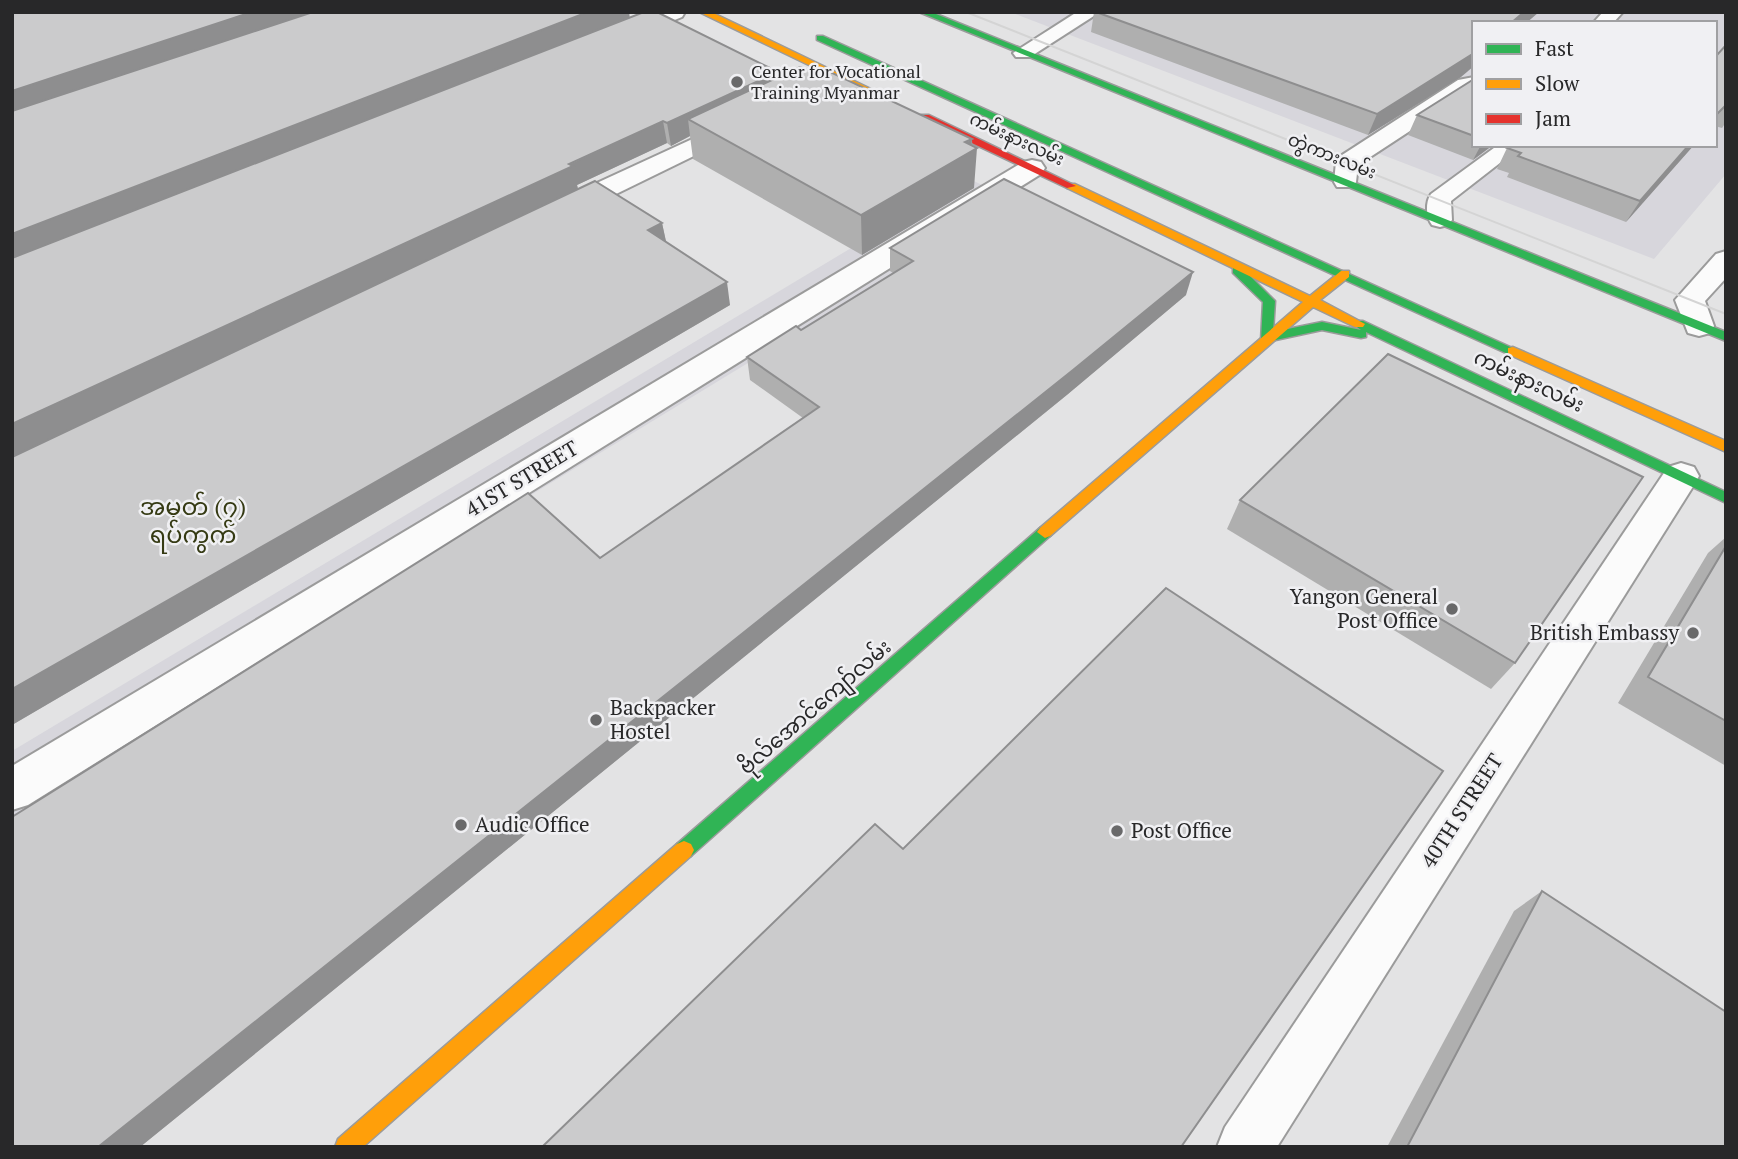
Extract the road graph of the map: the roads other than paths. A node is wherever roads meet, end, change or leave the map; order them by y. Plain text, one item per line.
1 (674, 12) edge
2 (703, 12) edge
3 (923, 12) edge
4 (1091, 12) edge
5 (807, 33) dead end
6 (596, 43) edge
7 (1023, 53) junction
8 (839, 76) junction
9 (1472, 83) edge
10 (801, 94) edge
11 (887, 99) edge
12 (911, 111) edge
13 (764, 113) edge
14 (1509, 147) edge
15 (1032, 168) junction
16 (1345, 182) junction
17 (1440, 220) junction
18 (538, 221) edge
19 (1726, 260) edge
20 (1228, 261) junction
21 (1345, 274) junction
22 (1314, 302) junction
23 (1712, 331) edge
24 (1266, 338) junction
25 (1409, 347) junction
26 (1726, 447) edge
27 (1681, 476) junction
28 (1726, 498) edge
29 (12, 790) edge
30 (346, 1147) edge
31 (1245, 1147) edge

1 - 6 street
2 - 8 main road
3 - 7 main road, တွဲကားလမ်း
4 - 7 lane
5 - 21 main road, ကမ်းနားလမ်း
7 - 16 main road, တွဲကားလမ်း
8 - 10 street
8 - 11 main road
9 - 16 lane
12 - 15 main road, ကမ်းနားလမ်း
13 - 18 street
14 - 17 lane
15 - 20 main road, ကမ်းနားလမ်း
15 - 29 street, 41ST STREET
16 - 17 main road, တွဲကားလမ်း
17 - 23 main road, တွဲကားလမ်း
19 - 23 street
20 - 22 main road, ကမ်းနားလမ်း
20 - 24 main road
21 - 22 main road
21 - 26 main road, ကမ်းနားလမ်း
22 - 24 main road, ဗိုလ်အောင်ကျော်လမ်း
22 - 25 main road, ကမ်းနားလမ်း
24 - 25 main road
24 - 30 main road, ဗိုလ်အောင်ကျော်လမ်း
25 - 27 main road, ကမ်းနားလမ်း
27 - 28 main road, ကမ်းနားလမ်း
27 - 31 street, 40TH STREET

